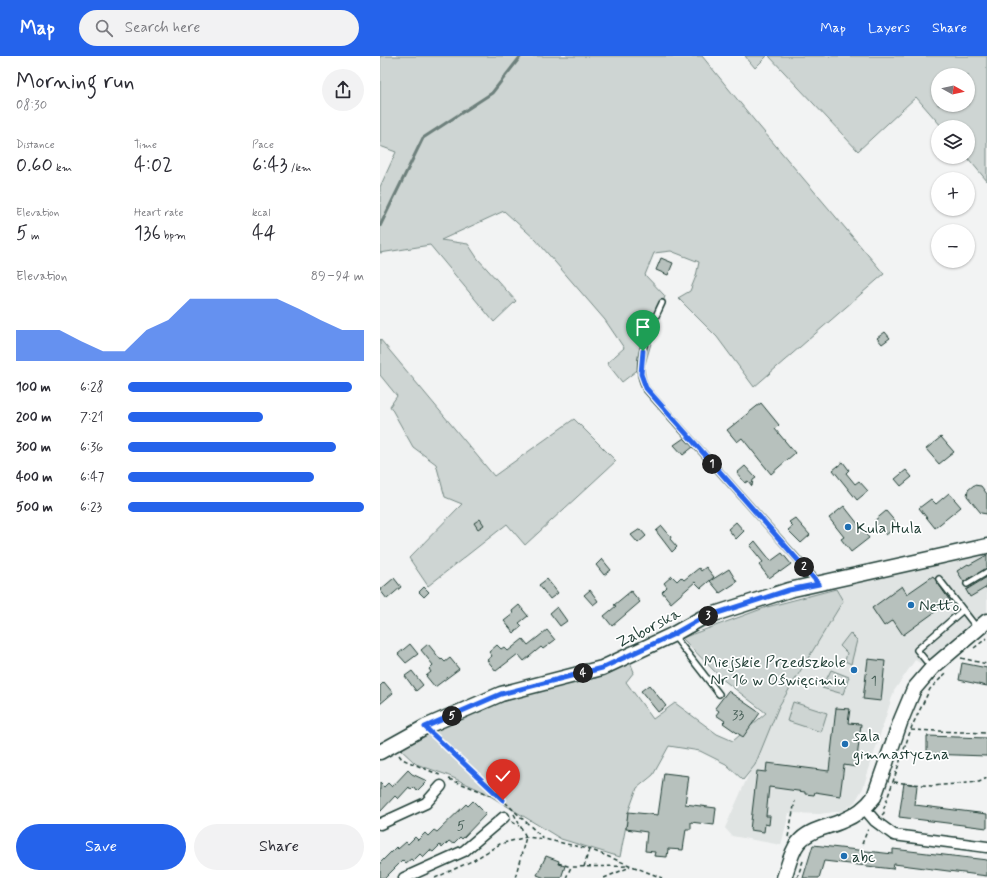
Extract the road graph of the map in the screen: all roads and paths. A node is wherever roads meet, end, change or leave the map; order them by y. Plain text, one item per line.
1 (662, 303) dead end
2 (987, 546) edge
3 (987, 572) edge
4 (939, 579) dead end
5 (819, 584) junction
6 (967, 584) dead end
7 (963, 610) junction
8 (982, 625) edge
9 (672, 635) junction
10 (956, 661) dead end
11 (987, 664) edge
12 (932, 668) junction
13 (946, 672) dead end
14 (719, 694) dead end
15 (425, 727) junction
16 (912, 730) junction
17 (987, 733) edge
18 (386, 747) edge
19 (987, 778) edge
20 (444, 780) junction
21 (894, 782) junction
22 (503, 800) junction
23 (795, 802) dead end
24 (509, 806) junction
25 (864, 808) junction
26 (504, 818) dead end
27 (875, 821) junction
28 (380, 824) edge
29 (526, 837) junction
30 (544, 839) junction
31 (797, 844) junction
32 (862, 844) dead end
33 (987, 847) edge
34 (589, 849) junction
35 (804, 858) dead end
36 (558, 863) dead end
37 (632, 866) junction
38 (583, 867) junction
39 (571, 868) junction
40 (404, 878) edge
41 (435, 878) edge
42 (515, 878) edge
43 (566, 878) edge
44 (604, 878) edge
45 (662, 878) edge
46 (784, 878) edge
47 (797, 878) edge

1 - 5 lane
2 - 5 street, Zaborska
3 - 6 lane
4 - 7 lane
5 - 9 street, Zaborska
7 - 8 lane
7 - 12 lane
8 - 12 street
9 - 14 lane
9 - 15 street, Zaborska
10 - 11 path
12 - 25 street
13 - 16 path
15 - 18 street, Zaborska
15 - 22 path
16 - 17 path
16 - 21 path
18 - 20 path
19 - 21 path
20 - 22 path
20 - 28 street
21 - 27 path
22 - 24 path
23 - 31 path
24 - 29 path
24 - 30 path
25 - 27 street
25 - 31 street
26 - 40 street
27 - 32 path
27 - 33 street
29 - 30 path
29 - 41 path
29 - 42 path
30 - 34 path
31 - 46 street
34 - 37 path
34 - 38 path
35 - 47 path
36 - 39 path
37 - 38 path
37 - 44 path
37 - 45 path
38 - 39 path
39 - 43 path

